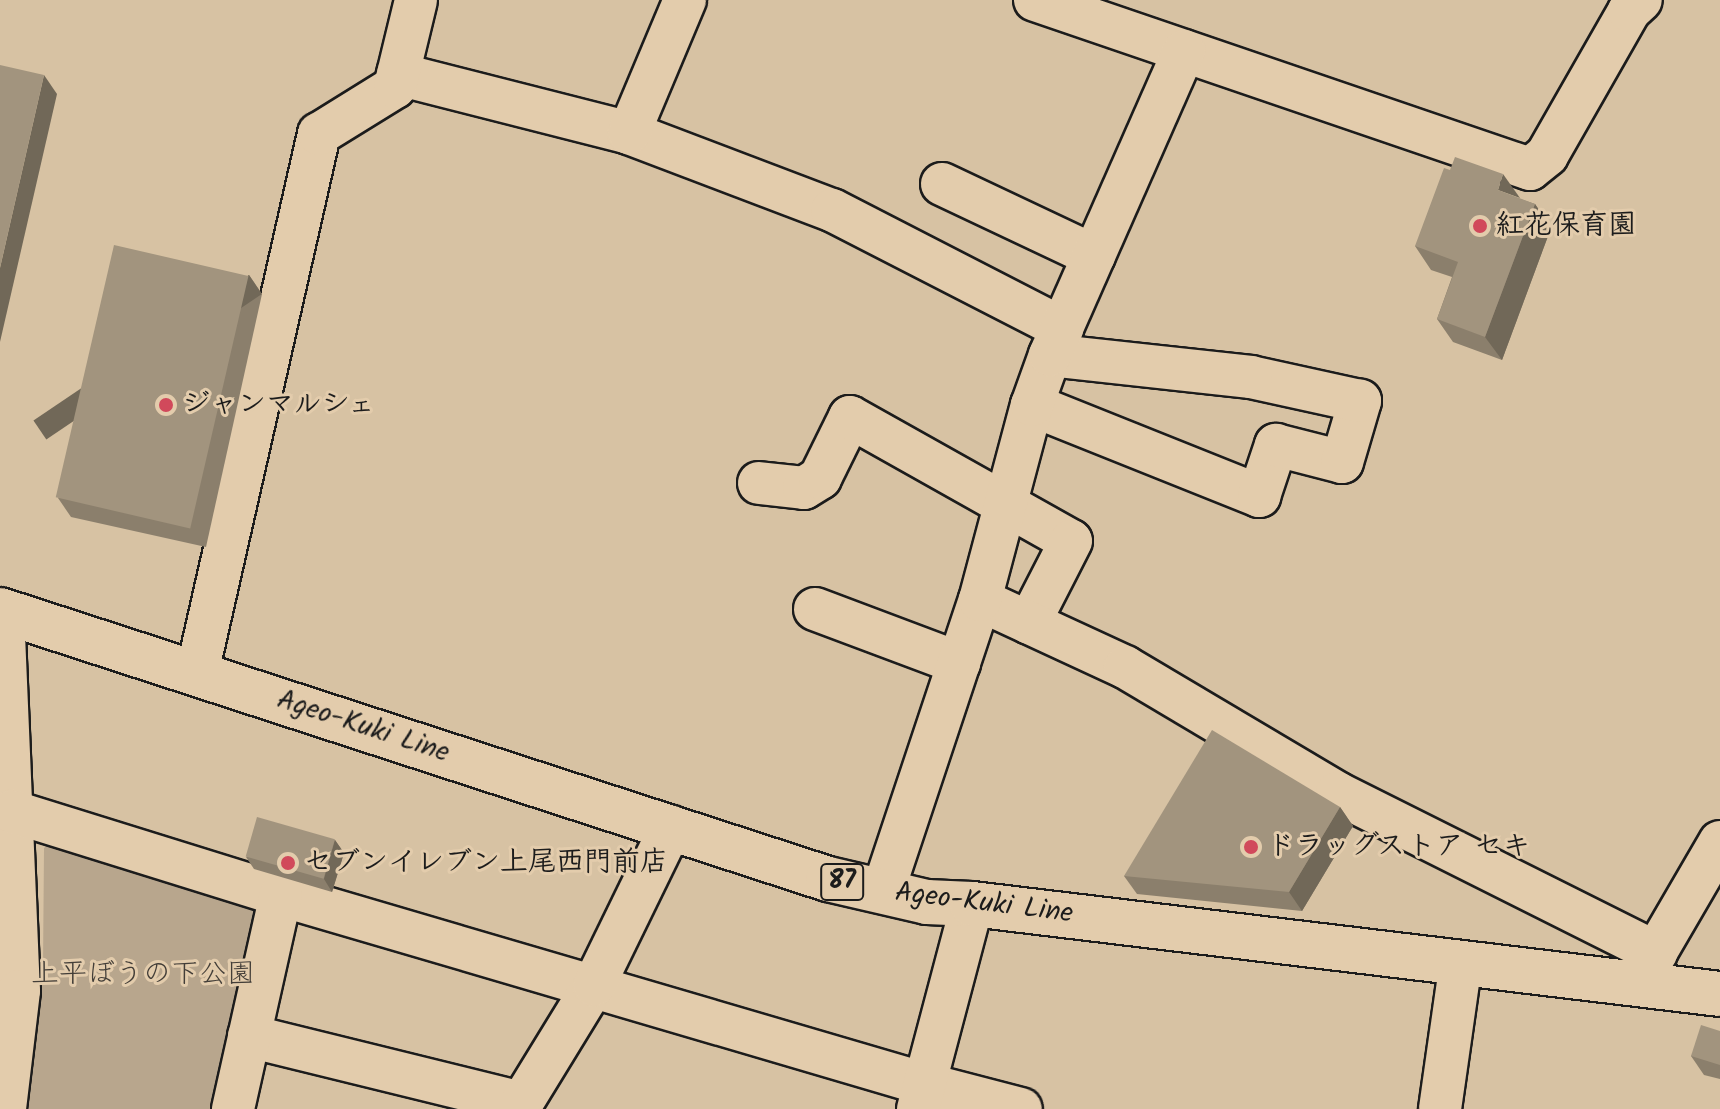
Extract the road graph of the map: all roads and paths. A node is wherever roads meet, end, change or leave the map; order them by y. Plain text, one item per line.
1 (416, 0) edge
2 (685, 0) edge
3 (1641, 0) edge
4 (1046, 2) edge
5 (1184, 51) junction
6 (398, 74) junction
7 (629, 133) junction
8 (942, 184) dead end
9 (1094, 256) junction
10 (1056, 342) junction
11 (1032, 405) junction
12 (759, 483) dead end
13 (1006, 505) junction
14 (980, 600) junction
15 (815, 609) dead end
16 (2, 610) edge
17 (1029, 623) junction
18 (959, 663) junction
19 (197, 673) junction
20 (11, 811) junction
21 (671, 827) junction
22 (1720, 842) edge
23 (883, 891) junction
24 (281, 895) junction
25 (972, 904) junction
26 (1461, 962) junction
27 (1646, 968) junction
28 (594, 985) junction
29 (1720, 994) edge
30 (249, 1036) junction
31 (921, 1097) edge
32 (520, 1106) edge
33 (5, 1109) edge
34 (233, 1109) edge
35 (1021, 1109) edge
36 (1440, 1109) edge

1 - 6 street
2 - 7 street
3 - 5 street
4 - 5 street
5 - 9 street
6 - 7 street
6 - 19 street
7 - 10 street
8 - 9 street
9 - 10 street
10 - 11 street
10 - 11 street
11 - 13 street
12 - 13 street
13 - 14 street
13 - 17 street
14 - 17 street
14 - 18 street
15 - 18 street
16 - 19 main road, Ageo-Kuki Line / 87
16 - 20 street
17 - 27 street
18 - 23 street
19 - 21 main road, Ageo-Kuki Line / 87
20 - 24 street
20 - 33 street
21 - 23 main road, Ageo-Kuki Line / 87
21 - 28 street
22 - 27 street
23 - 25 main road, Ageo-Kuki Line / 87
24 - 28 street
24 - 30 street
25 - 26 main road, Ageo-Kuki Line / 87
25 - 31 street
26 - 27 main road, Ageo-Kuki Line / 87
26 - 36 street
27 - 29 main road, Ageo-Kuki Line / 87
28 - 31 street
28 - 32 street
30 - 32 street
30 - 34 street
31 - 35 street

